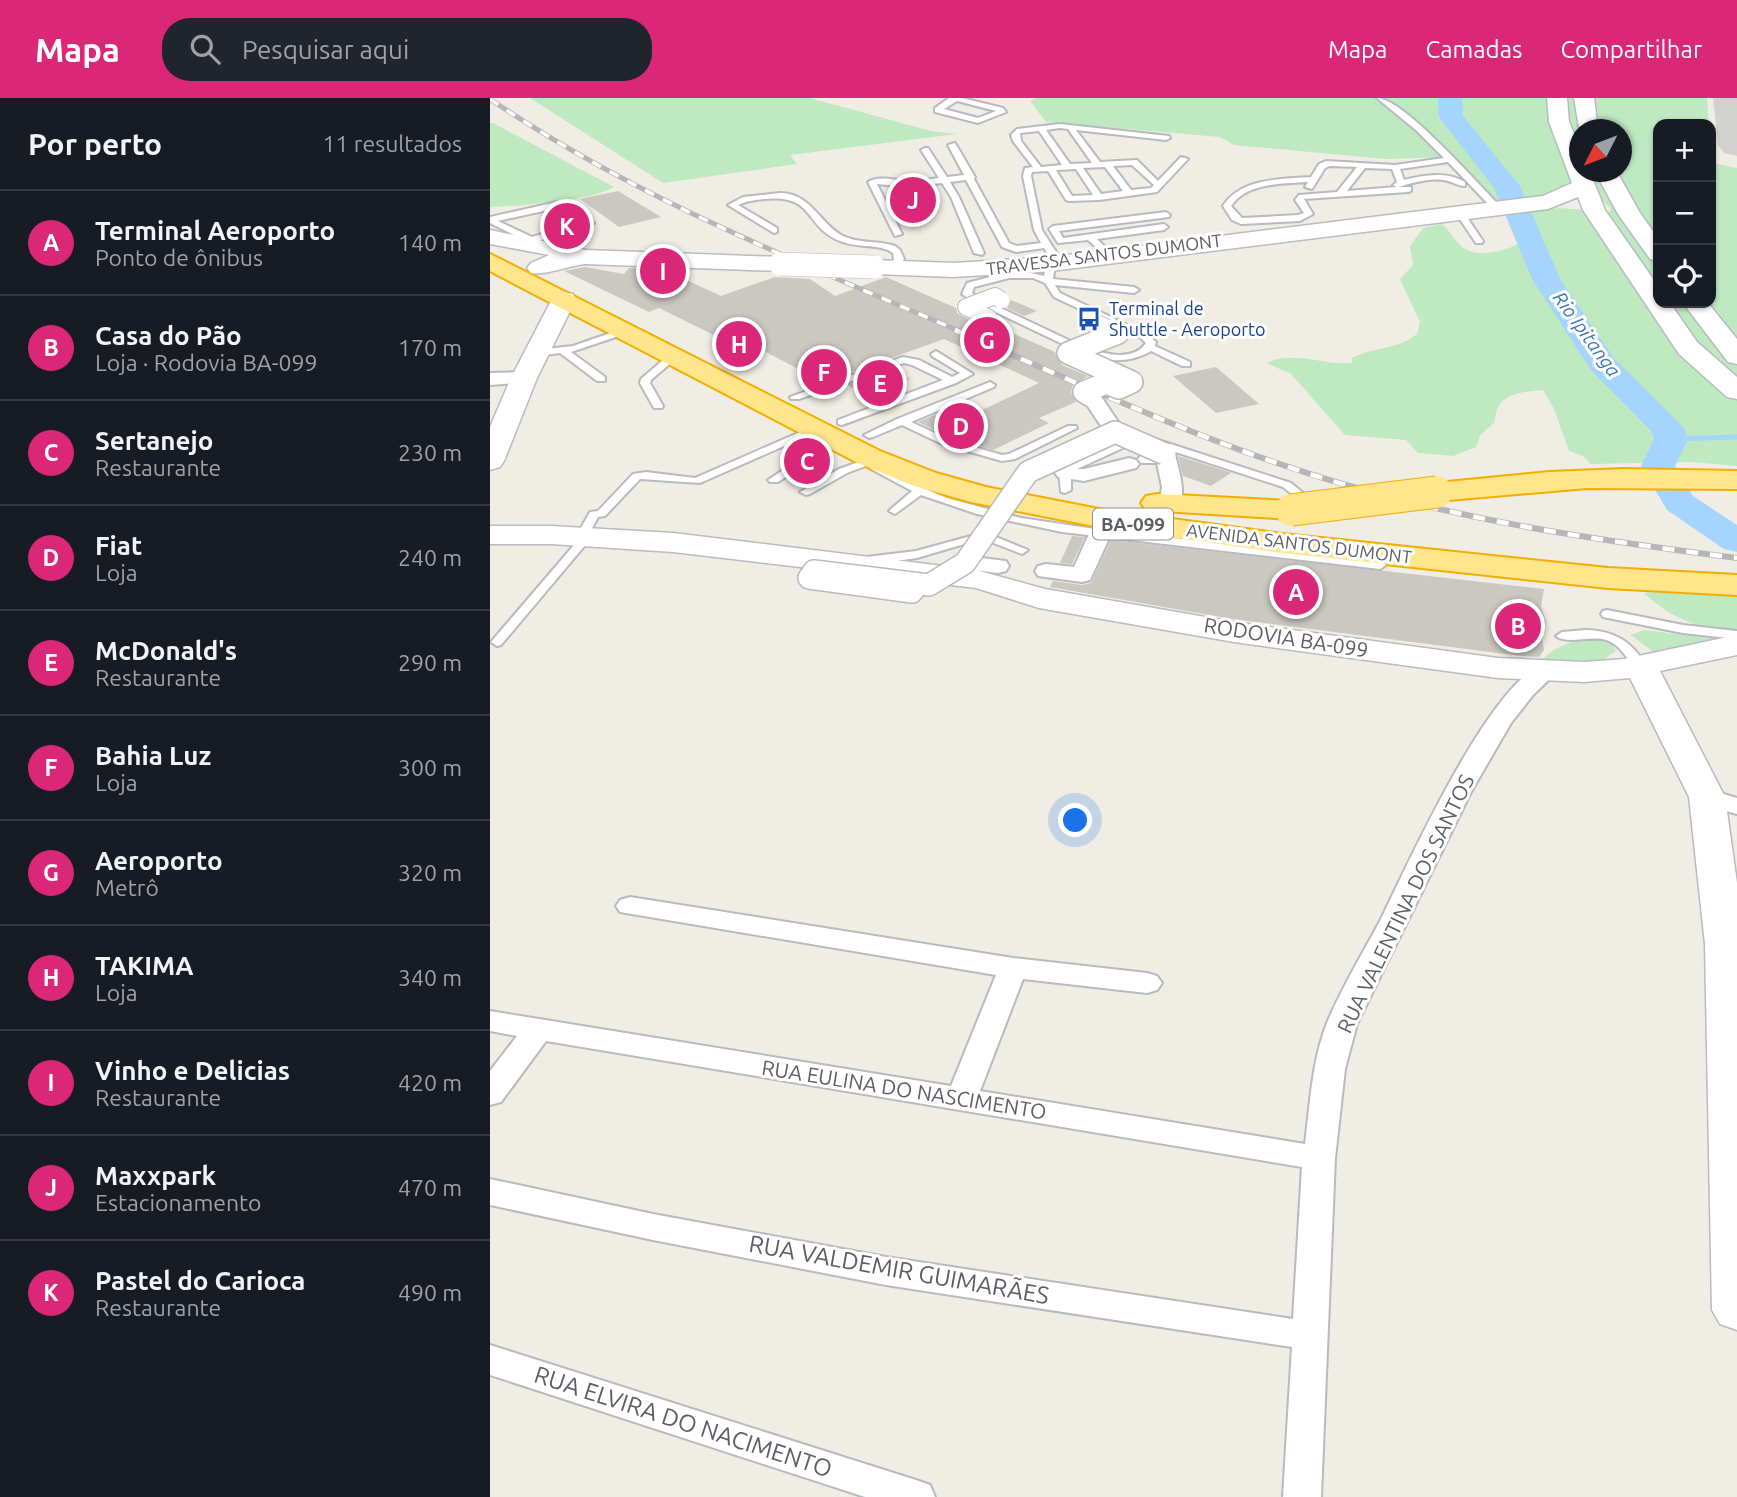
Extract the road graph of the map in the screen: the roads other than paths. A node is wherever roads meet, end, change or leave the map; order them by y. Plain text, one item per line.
1 (954, 98) edge
2 (1381, 98) edge
3 (1557, 98) edge
4 (1584, 98) edge
5 (1587, 119) edge
6 (1040, 127) junction
7 (1070, 127) junction
8 (1166, 138) dead end
9 (952, 145) dead end
10 (925, 149) dead end
11 (1184, 159) dead end
12 (1448, 160) junction
13 (1107, 163) junction
14 (1097, 164) junction
15 (1364, 164) junction
16 (1072, 166) junction
17 (1050, 167) junction
18 (1395, 167) junction
19 (1038, 168) junction
20 (971, 177) junction
21 (1314, 179) junction
22 (946, 180) junction
23 (1611, 182) edge
24 (1462, 184) dead end
25 (1159, 186) junction
26 (1405, 186) junction
27 (1583, 187) junction
28 (1129, 194) junction
29 (1340, 194) junction
30 (1099, 197) junction
31 (1302, 197) junction
32 (1544, 203) junction
33 (1500, 207) junction
34 (1594, 210) junction
35 (1459, 212) junction
36 (1166, 215) dead end
37 (490, 220) edge
38 (1164, 228) dead end
39 (774, 230) dead end
40 (898, 234) dead end
41 (490, 237) edge
42 (1090, 237) junction
43 (1479, 241) dead end
44 (490, 243) edge
45 (1653, 247) edge
46 (979, 253) dead end
47 (543, 256) junction
48 (1110, 257) junction
49 (1054, 258) junction
50 (490, 261) edge
51 (692, 267) dead end
52 (885, 268) junction
53 (1008, 275) junction
54 (1134, 290) dead end
55 (564, 299) junction
56 (1699, 308) edge
57 (1089, 319) dead end
58 (625, 331) junction
59 (1150, 347) junction
60 (550, 352) junction
61 (936, 354) dead end
62 (1737, 355) edge
63 (674, 356) junction
64 (1186, 364) dead end
65 (490, 379) edge
66 (524, 379) junction
67 (601, 379) dead end
68 (952, 381) junction
69 (990, 385) dead end
70 (1737, 391) edge
71 (795, 397) junction
72 (658, 406) dead end
73 (901, 421) junction
74 (1072, 428) dead end
75 (1115, 432) junction
76 (846, 439) junction
77 (490, 461) edge
78 (1138, 462) junction
79 (1737, 480) edge
80 (774, 481) dead end
81 (1065, 481) junction
82 (920, 490) junction
83 (806, 492) dead end
84 (1171, 496) junction
85 (895, 511) dead end
86 (1326, 519) dead end
87 (1100, 534) junction
88 (490, 535) edge
89 (586, 535) junction
90 (936, 549) junction
91 (1022, 551) dead end
92 (1380, 565) dead end
93 (998, 566) dead end
94 (832, 569) junction
95 (962, 570) junction
96 (1046, 571) dead end
97 (1737, 585) edge
98 (1607, 614) dead end
99 (1737, 635) edge
100 (1562, 636) dead end
101 (497, 642) dead end
102 (1737, 645) edge
103 (1640, 665) junction
104 (1547, 670) junction
105 (1722, 801) edge
106 (630, 906) dead end
107 (1013, 968) junction
108 (1147, 983) dead end
109 (490, 1021) edge
110 (538, 1029) junction
111 (490, 1094) edge
112 (961, 1100) junction
113 (1319, 1158) junction
114 (490, 1192) edge
115 (1737, 1310) edge
116 (1311, 1336) junction
117 (490, 1360) edge
118 (916, 1497) edge
119 (1302, 1497) edge

1 - 1 lane
2 - 12 lane
3 - 27 main road
4 - 5 main road
6 - 7 lane
6 - 16 lane
6 - 19 lane
7 - 8 lane
7 - 14 lane
9 - 20 lane
10 - 22 lane
11 - 25 lane
12 - 18 lane
12 - 33 lane
13 - 14 lane
13 - 25 lane
13 - 28 lane
14 - 16 lane
15 - 18 lane
15 - 21 lane
15 - 29 lane
16 - 17 lane
16 - 30 lane
17 - 19 lane
17 - 30 lane
18 - 26 lane
19 - 49 lane
20 - 22 lane
20 - 49 lane
21 - 31 lane
21 - 31 lane
22 - 40 lane
22 - 46 lane
23 - 45 main road
24 - 26 lane
25 - 28 lane
26 - 29 lane
27 - 32 main road, TRAVESSA SANTOS DUMONT
27 - 34 main road
28 - 30 lane
29 - 31 lane
32 - 33 main road, TRAVESSA SANTOS DUMONT
32 - 34 main road, TRAVESSA SANTOS DUMONT
33 - 35 main road, TRAVESSA SANTOS DUMONT
34 - 70 main road
35 - 43 lane
35 - 48 main road, TRAVESSA SANTOS DUMONT
36 - 49 lane
37 - 47 lane
37 - 47 lane
38 - 42 lane
39 - 52 lane
41 - 47 main road, TRAVESSA SANTOS DUMONT
42 - 48 lane
42 - 49 lane
44 - 47 highway, AVENIDA SANTOS DUMONT / BA-099
47 - 51 lane
47 - 52 main road, TRAVESSA SANTOS DUMONT, bridge
47 - 71 highway, AVENIDA SANTOS DUMONT / BA-099
48 - 49 main road, TRAVESSA SANTOS DUMONT
49 - 52 main road, TRAVESSA SANTOS DUMONT
49 - 53 lane
49 - 53 lane
49 - 54 lane
49 - 59 lane
50 - 55 highway, AVENIDA SANTOS DUMONT / BA-099
53 - 59 lane
55 - 58 highway, AVENIDA SANTOS DUMONT / BA-099
55 - 60 main road
56 - 62 main road
57 - 75 street, bridge
58 - 60 lane
58 - 63 highway, AVENIDA SANTOS DUMONT / BA-099
59 - 64 lane
60 - 66 main road
60 - 67 lane
61 - 68 lane
63 - 72 lane
63 - 76 highway, AVENIDA SANTOS DUMONT / BA-099
65 - 66 street
66 - 77 main road
68 - 71 lane
68 - 76 lane
69 - 73 lane
71 - 76 highway, AVENIDA SANTOS DUMONT / BA-099
73 - 74 lane
73 - 76 lane
75 - 78 street, bridge
75 - 95 street, bridge
76 - 80 lane
76 - 81 highway, AVENIDA SANTOS DUMONT / BA-099
76 - 82 lane
76 - 83 lane
76 - 89 lane
76 - 97 highway, AVENIDA SANTOS DUMONT / BA-099
78 - 81 street
78 - 84 street
79 - 84 highway, AVENIDA SANTOS DUMONT / BA-099, bridge
81 - 84 highway, AVENIDA SANTOS DUMONT / BA-099
81 - 86 lane
82 - 85 lane
82 - 87 lane
87 - 92 lane
87 - 96 street
88 - 89 main road, RODOVIA BA-099
89 - 94 main road, RODOVIA BA-099
89 - 101 lane
90 - 91 lane
90 - 94 lane
90 - 95 lane
93 - 95 street
94 - 95 main road, RODOVIA BA-099
95 - 104 main road, RODOVIA BA-099
98 - 99 lane
100 - 103 lane
102 - 103 main road, RODOVIA BA-099
103 - 104 main road, RODOVIA BA-099
103 - 105 main road
104 - 113 street, RUA VALENTINA DOS SANTOS
105 - 115 main road
106 - 107 street
107 - 108 street
107 - 112 street
109 - 110 street, RUA EULINA DO NASCIMENTO
110 - 111 street
110 - 112 street, RUA EULINA DO NASCIMENTO
112 - 113 street, RUA EULINA DO NASCIMENTO
113 - 116 street, RUA VALENTINA DOS SANTOS
114 - 116 street, RUA VALDEMIR GUIMARÃES
116 - 119 street, RUA VALENTINA DOS SANTOS
117 - 118 street, RUA ELVIRA DO NACIMENTO

